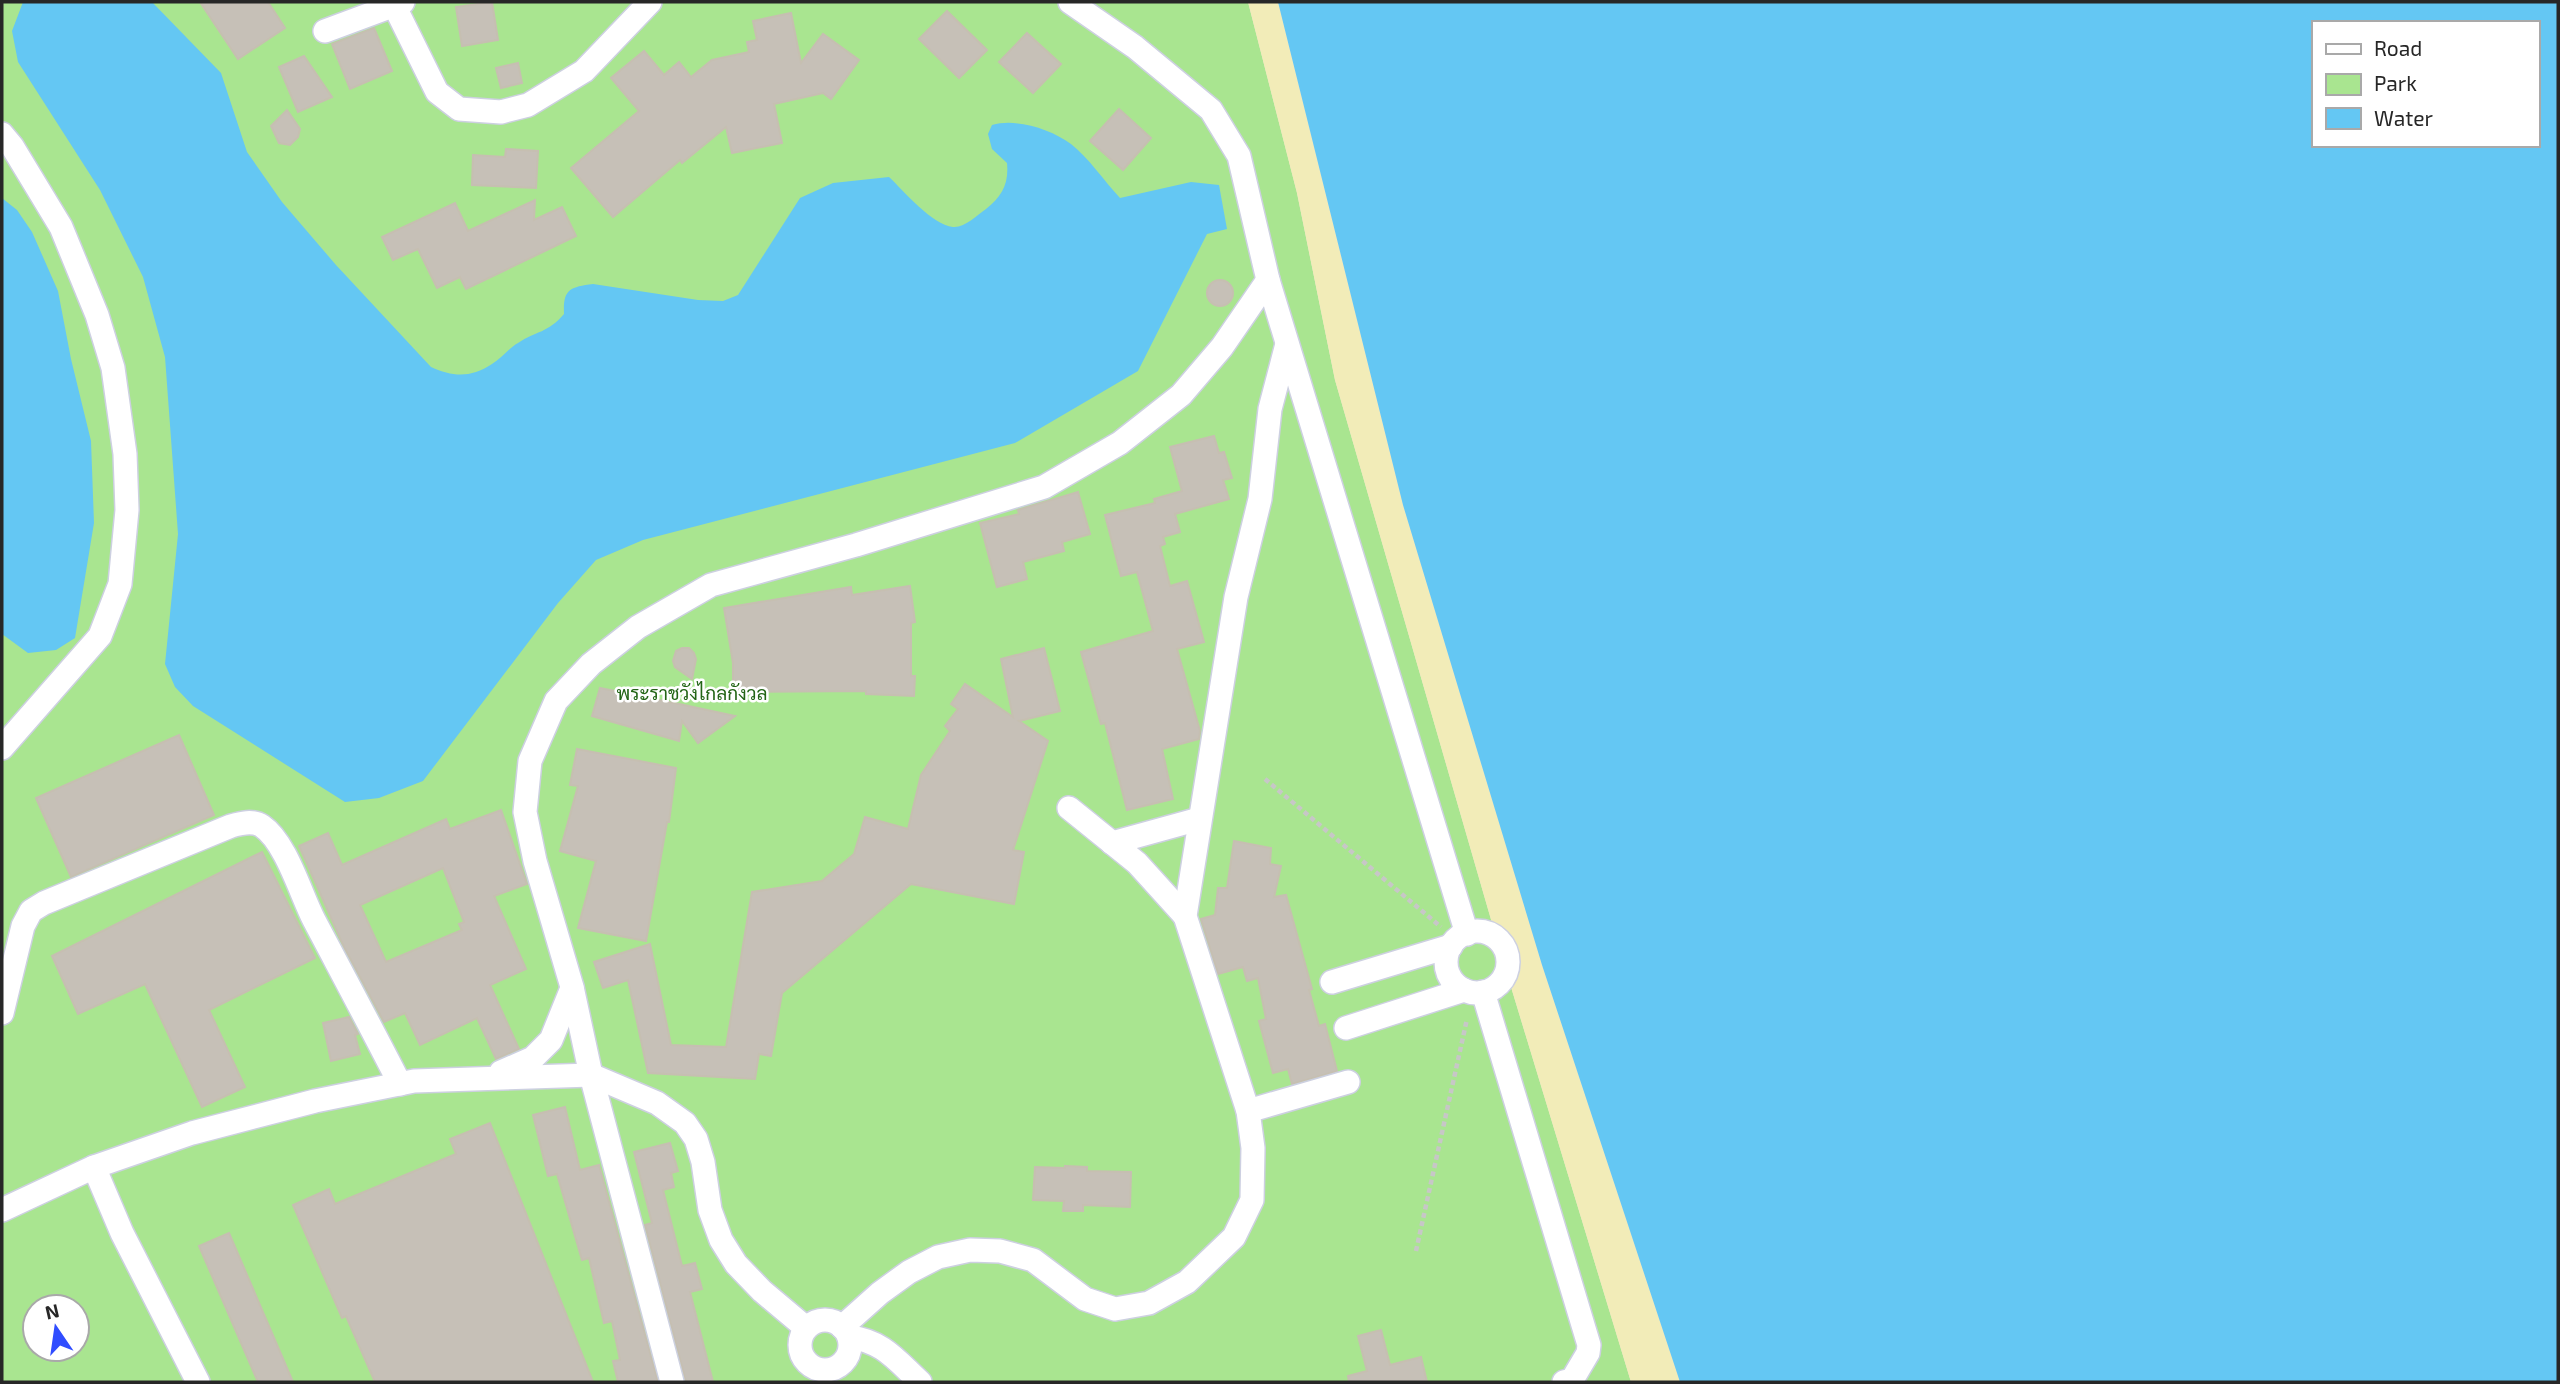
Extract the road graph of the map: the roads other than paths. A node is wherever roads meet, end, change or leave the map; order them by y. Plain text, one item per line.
1 (650, 2) edge
2 (1070, 2) edge
3 (399, 3) edge
4 (325, 31) dead end
5 (2, 134) edge
6 (1268, 280) junction
7 (1287, 344) junction
8 (2, 748) edge
9 (1069, 808) dead end
10 (1199, 819) junction
11 (1112, 843) junction
12 (1185, 916) junction
13 (1458, 940) junction
14 (1332, 982) dead end
15 (572, 987) junction
16 (1473, 991) junction
17 (2, 1013) edge
18 (1346, 1028) dead end
19 (591, 1075) junction
20 (492, 1077) junction
21 (1348, 1083) dead end
22 (400, 1084) junction
23 (1248, 1111) junction
24 (94, 1167) junction
25 (2, 1210) edge
26 (806, 1328) junction
27 (845, 1332) junction
28 (821, 1376) edge
29 (198, 1382) edge
30 (672, 1382) edge
31 (920, 1382) edge
32 (1564, 1382) edge

1 - 3 lane
2 - 6 lane
3 - 4 lane
5 - 8 lane
6 - 7 lane
6 - 15 lane
7 - 10 lane
7 - 13 lane
9 - 11 lane
10 - 11 lane
10 - 12 lane
11 - 12 lane
12 - 23 lane
13 - 14 lane
13 - 16 lane
13 - 16 lane
15 - 19 lane
15 - 20 lane
16 - 18 lane
16 - 32 lane
17 - 22 lane
19 - 20 lane
19 - 26 lane
19 - 30 lane
20 - 22 lane
21 - 23 lane
22 - 24 lane
23 - 27 lane
24 - 25 lane
24 - 29 lane
26 - 27 lane
26 - 28 lane
27 - 28 lane
27 - 31 lane

